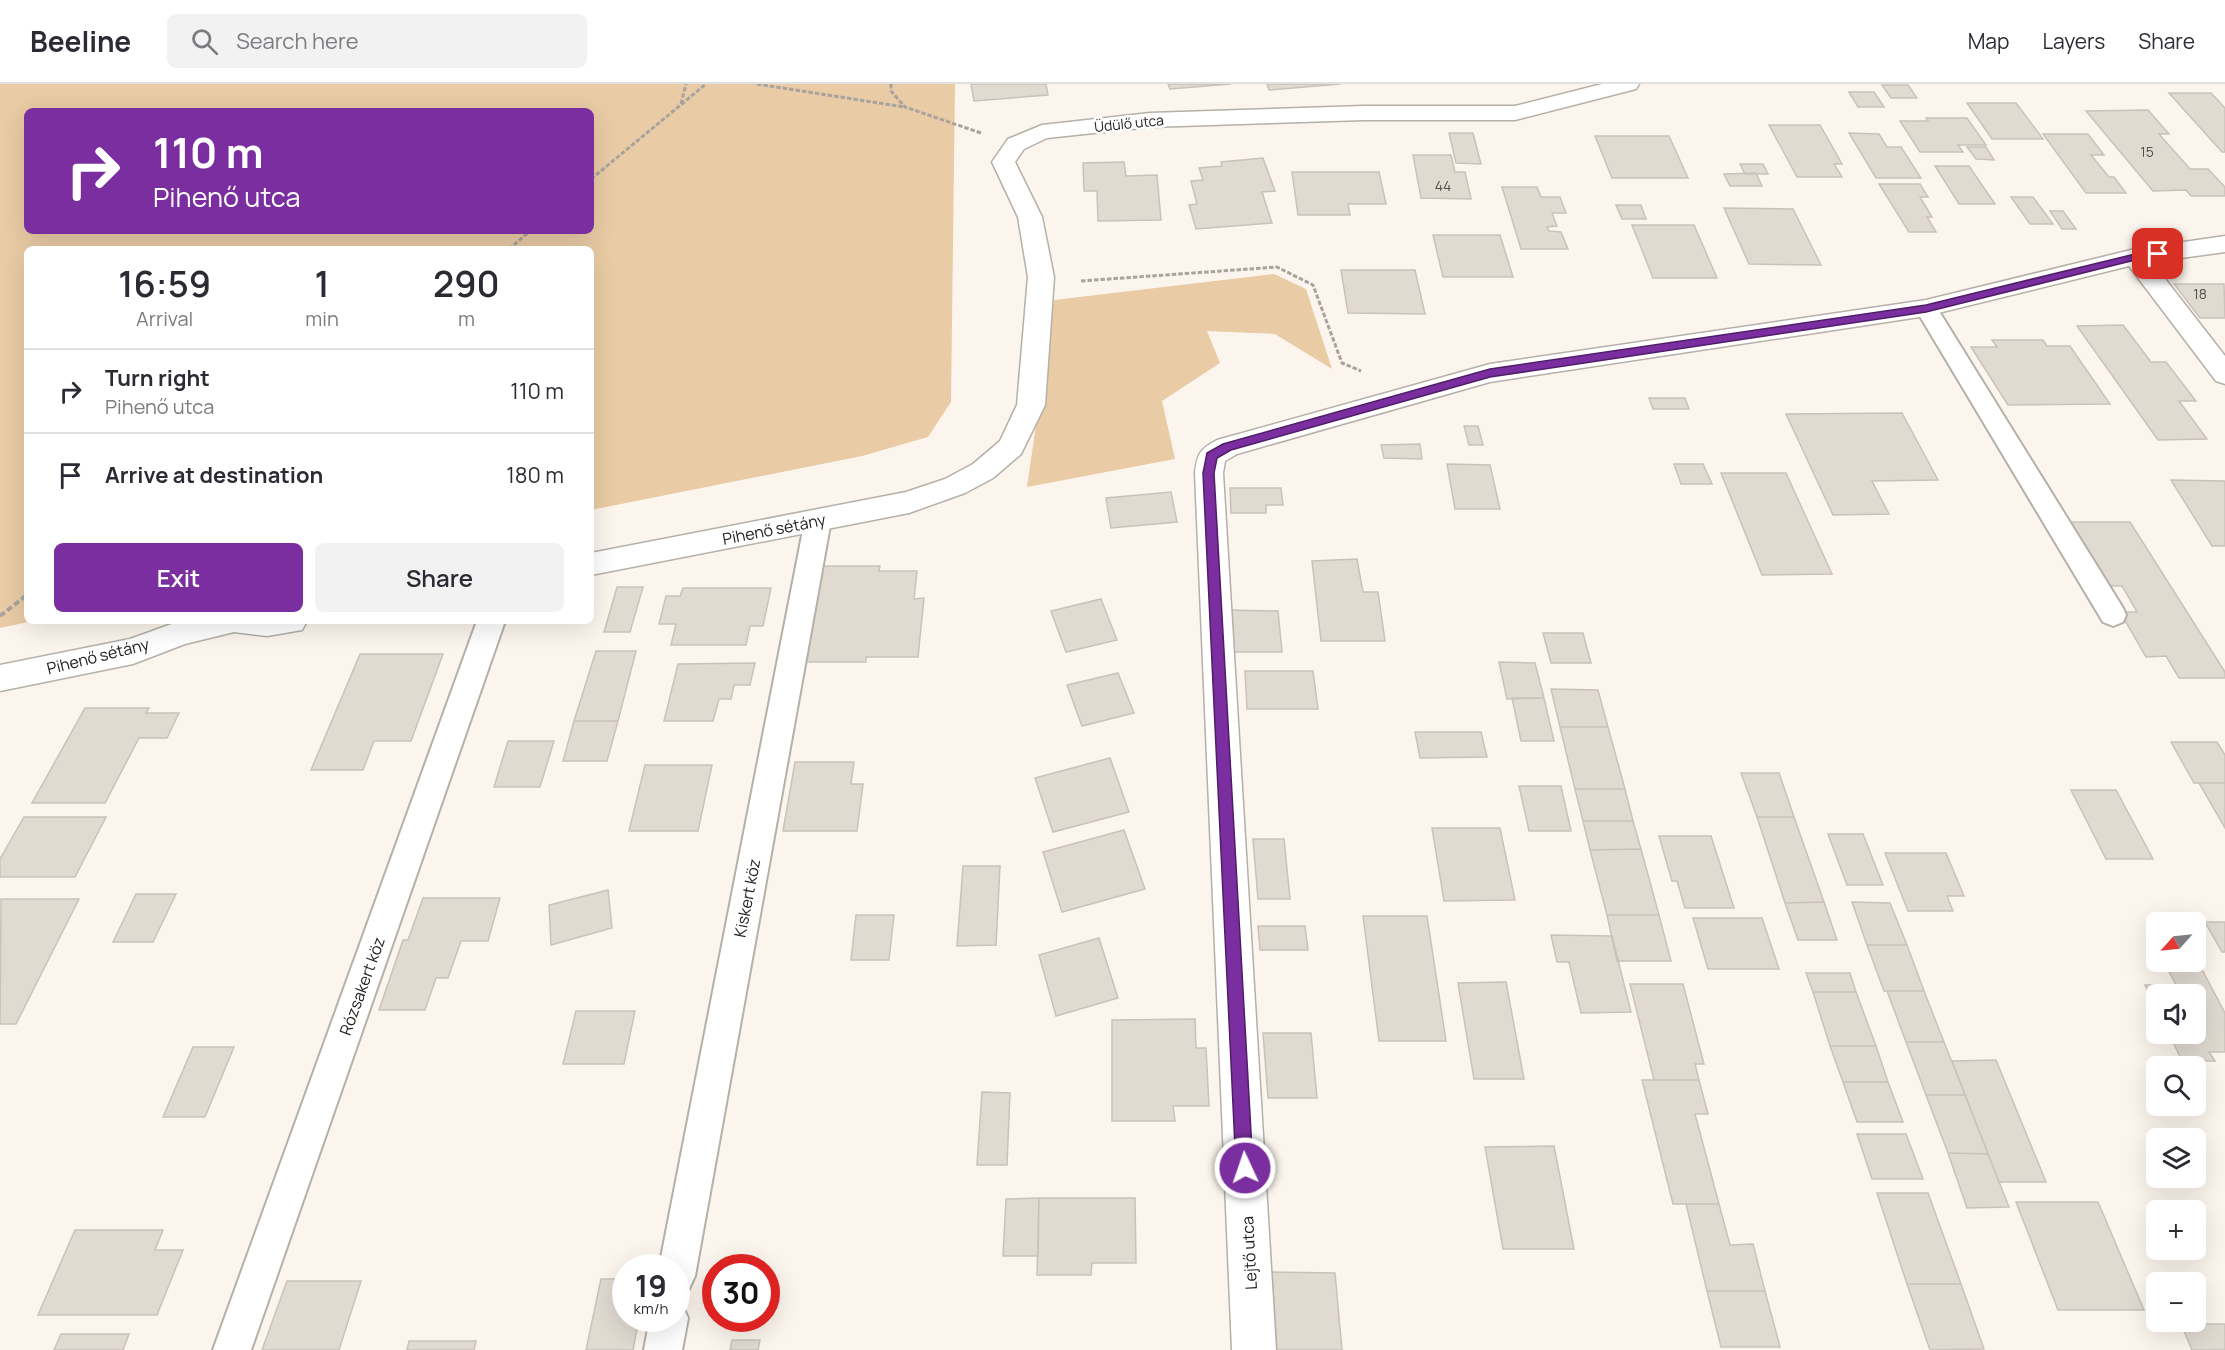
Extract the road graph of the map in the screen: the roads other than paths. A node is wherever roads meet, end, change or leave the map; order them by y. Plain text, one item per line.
1 (1628, 84) edge
2 (2225, 244) edge
3 (2135, 257) junction
4 (1926, 308) junction
5 (2225, 375) edge
6 (955, 486) joint
7 (818, 520) junction
8 (594, 563) edge
9 (2113, 615) dead end
10 (218, 624) edge
11 (490, 624) edge
12 (0, 678) edge
13 (680, 1254) edge
14 (666, 1332) edge
15 (232, 1350) edge
16 (663, 1350) edge
17 (1254, 1350) edge

1 - 6 street, Üdülő utca
2 - 3 street
3 - 4 street
3 - 5 street
4 - 9 lane
4 - 17 street, Lejtő utca
6 - 7 street, Pihenő sétány
7 - 8 street, Pihenő sétány
7 - 13 lane, Kiskert köz
10 - 12 street, Pihenő sétány
11 - 15 lane, Rózsakert köz
14 - 16 lane

